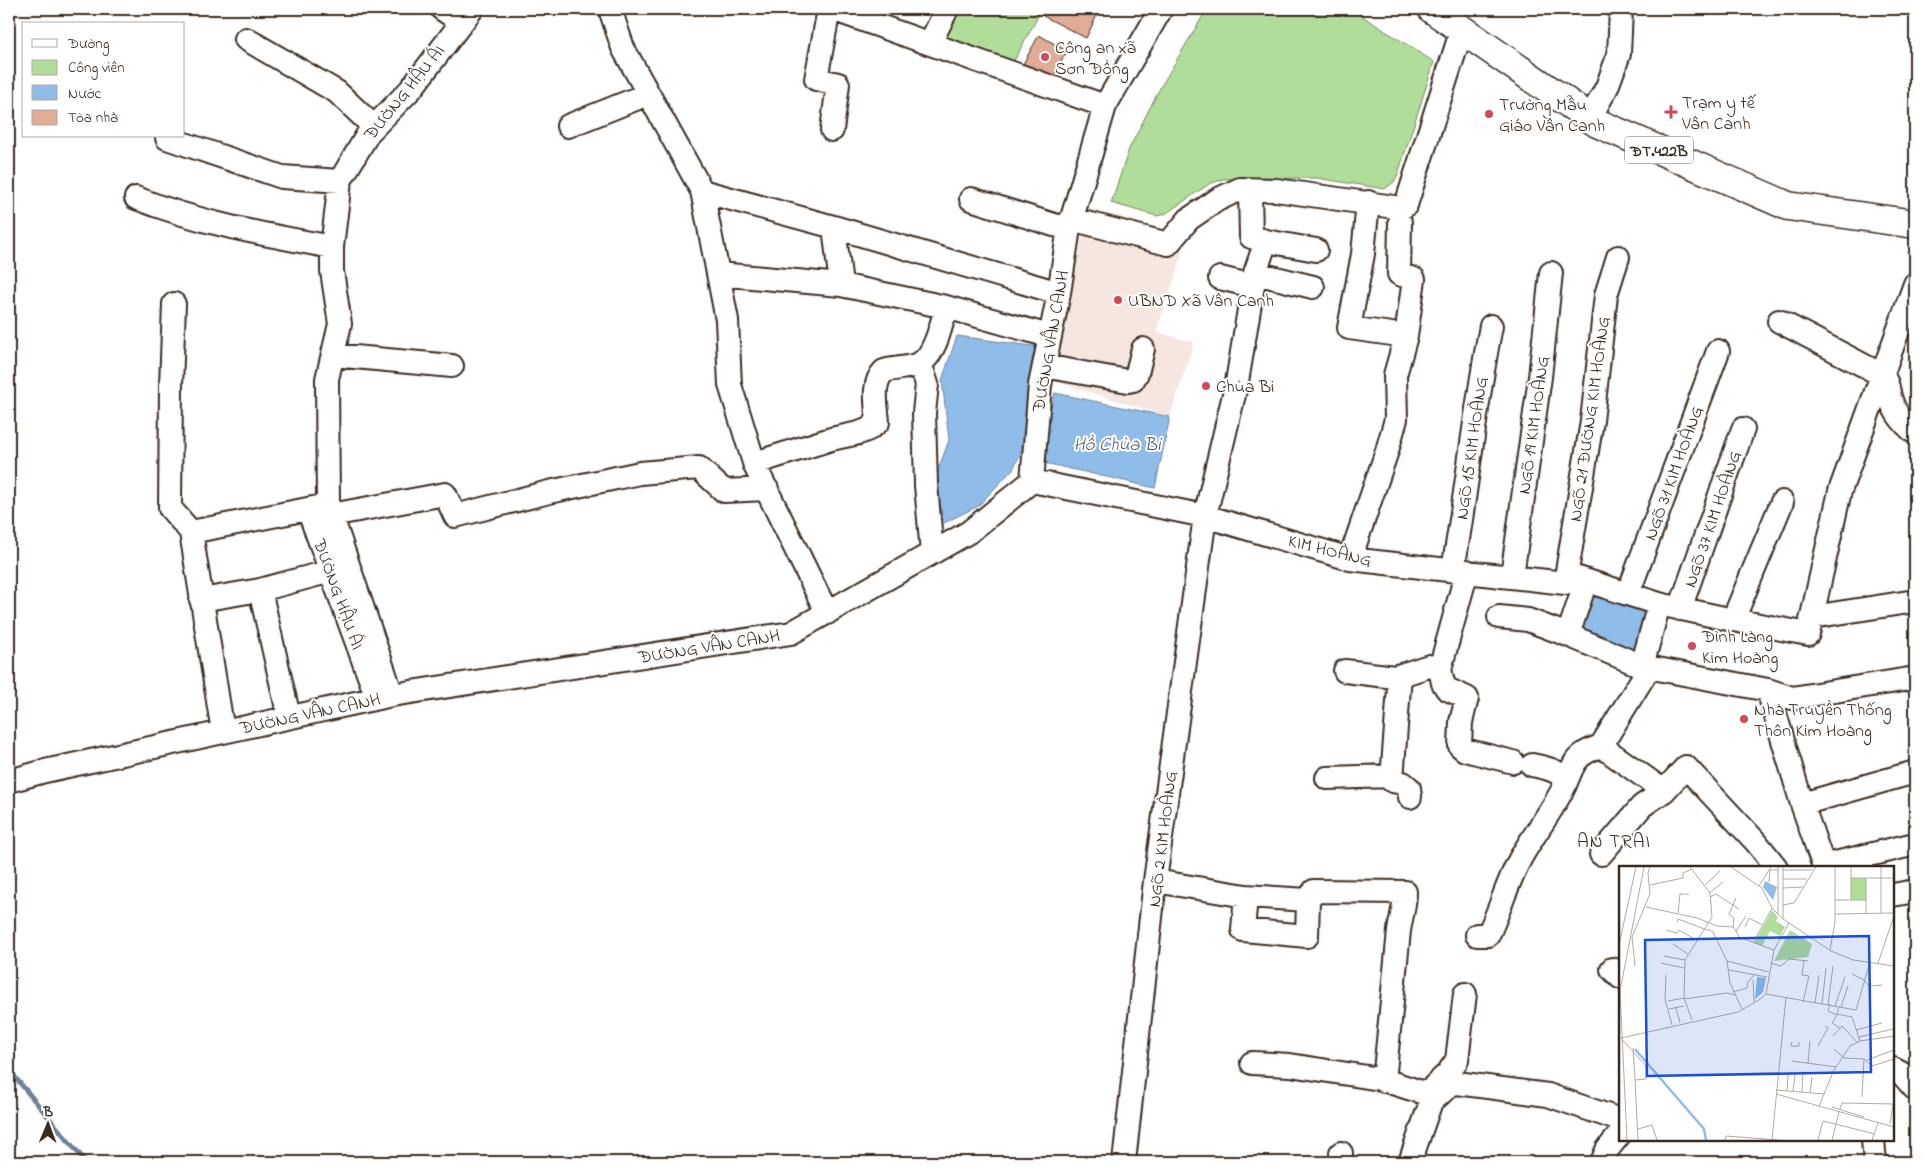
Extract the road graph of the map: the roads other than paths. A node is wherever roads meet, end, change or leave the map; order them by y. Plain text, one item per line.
1 (442, 9) edge
2 (610, 9) edge
3 (831, 9) edge
4 (947, 9) edge
5 (1161, 9) edge
6 (1432, 9) edge
7 (1621, 9) edge
8 (467, 15) edge
9 (1462, 30) junction
10 (246, 39) dead end
11 (930, 43) junction
12 (648, 94) junction
13 (1105, 106) junction
14 (1590, 118) junction
15 (568, 126) dead end
16 (374, 127) junction
17 (832, 130) dead end
18 (166, 138) dead end
19 (340, 181) junction
20 (1250, 190) junction
21 (702, 192) junction
22 (136, 198) dead end
23 (971, 199) dead end
24 (1368, 202) junction
25 (1400, 215) junction
26 (1070, 224) junction
27 (1915, 224) edge
28 (834, 227) junction
29 (1266, 241) junction
30 (332, 247) junction
31 (1316, 250) dead end
32 (1618, 257) dead end
33 (1552, 273) dead end
34 (718, 274) junction
35 (1220, 278) dead end
36 (1254, 280) junction
37 (1915, 284) edge
38 (841, 285) junction
39 (1313, 287) dead end
40 (1059, 293) junction
41 (174, 304) dead end
42 (946, 308) junction
43 (1779, 321) dead end
44 (1491, 326) dead end
45 (1049, 336) junction
46 (1406, 336) junction
47 (1143, 349) dead end
48 (1718, 351) dead end
49 (333, 355) junction
50 (920, 363) junction
51 (452, 366) dead end
52 (1044, 366) junction
53 (1882, 375) junction
54 (1744, 429) dead end
55 (1915, 433) edge
56 (754, 463) junction
57 (1032, 481) junction
58 (767, 489) junction
59 (1782, 502) dead end
60 (322, 509) junction
61 (1205, 516) junction
62 (191, 532) junction
63 (932, 553) junction
64 (1350, 559) junction
65 (331, 571) junction
66 (1460, 571) junction
67 (1512, 576) junction
68 (1576, 582) junction
69 (260, 590) junction
70 (1628, 594) junction
71 (201, 600) junction
72 (1915, 601) edge
73 (1670, 607) junction
74 (827, 612) junction
75 (1499, 617) dead end
76 (1812, 617) junction
77 (1733, 620) junction
78 (1568, 635) junction
79 (1642, 666) junction
80 (1440, 669) junction
81 (1345, 671) dead end
82 (1400, 675) junction
83 (1915, 678) edge
84 (1768, 690) junction
85 (385, 696) junction
86 (289, 718) junction
87 (223, 732) junction
88 (1601, 746) junction
89 (1915, 772) edge
90 (1392, 776) junction
91 (1327, 778) dead end
92 (9, 781) edge
93 (1565, 785) junction
94 (1664, 791) junction
95 (1410, 797) dead end
96 (1802, 804) junction
97 (1915, 844) edge
98 (1601, 854) dead end
99 (1775, 866) edge
100 (1823, 866) edge
101 (1827, 866) edge
102 (1156, 881) junction
103 (1915, 891) edge
104 (1894, 895) edge
105 (1246, 896) junction
106 (1308, 900) junction
107 (1476, 935) dead end
108 (1465, 994) dead end
109 (1915, 1062) edge
110 (1252, 1063) dead end
111 (1894, 1069) edge
112 (1894, 1070) edge
113 (1384, 1081) junction
114 (1915, 1089) edge
115 (1433, 1096) junction
116 (1619, 1120) edge
117 (1619, 1135) edge
118 (1873, 1141) edge
119 (1124, 1162) edge
120 (1410, 1162) edge
121 (1602, 1162) edge
122 (1875, 1162) edge

1 - 8 street
2 - 12 street
3 - 11 street
3 - 17 street
4 - 11 street
5 - 13 street, ĐƯỜNG VÂN CANH
6 - 9 main road, ĐT.422B
7 - 14 street
8 - 16 street, ĐƯỜNG HẬU ÁI
9 - 14 main road, ĐT.422B
9 - 25 street
10 - 16 street
11 - 13 street
12 - 15 street
12 - 21 street
13 - 26 street, ĐƯỜNG VÂN CANH
14 - 27 main road, ĐT.422B
16 - 19 street, ĐƯỜNG HẬU ÁI
18 - 19 street
19 - 30 street, ĐƯỜNG HẬU ÁI
20 - 24 street
20 - 26 street
20 - 29 street
21 - 28 street
21 - 34 street
22 - 30 street
23 - 26 street
24 - 25 street
24 - 46 street
25 - 46 street
26 - 40 street, ĐƯỜNG VÂN CANH
28 - 38 street
28 - 40 street
29 - 31 street
29 - 36 street, NGÕ 2 KIM HOÀNG
30 - 49 street, ĐƯỜNG HẬU ÁI
32 - 68 street, NGÕ 21 ĐƯỜNG KIM HOÀNG
33 - 67 street, NGÕ 19 KIM HOÀNG
34 - 38 street
34 - 56 street
35 - 36 street
36 - 39 street
36 - 61 street, NGÕ 2 KIM HOÀNG
37 - 53 street
38 - 42 street
40 - 45 street, ĐƯỜNG VÂN CANH
41 - 62 street
42 - 45 street
42 - 50 street
43 - 53 street
44 - 66 street, NGÕ 15 KIM HOÀNG
45 - 52 street, ĐƯỜNG VÂN CANH
46 - 64 street
47 - 52 street
48 - 70 street, NGÕ 31 KIM HOÀNG
49 - 51 street
49 - 60 street, ĐƯỜNG HẬU ÁI
50 - 56 street
50 - 63 street
52 - 57 street, ĐƯỜNG VÂN CANH
53 - 55 street
53 - 76 street
54 - 73 street, NGÕ 37 KIM HOÀNG
56 - 58 street
57 - 61 street, KIM HOÀNG
57 - 63 street, ĐƯỜNG VÂN CANH
58 - 60 street
58 - 74 street
59 - 77 street
60 - 62 street
60 - 65 street, ĐƯỜNG HẬU ÁI
60 - 85 street, ĐƯỜNG HẬU ÁI
61 - 64 street, KIM HOÀNG
61 - 102 street, NGÕ 2 KIM HOÀNG
62 - 71 street
63 - 74 street, ĐƯỜNG VÂN CANH
64 - 66 street, KIM HOÀNG
65 - 69 street
65 - 85 street, ĐƯỜNG HẬU ÁI
66 - 67 street, KIM HOÀNG
66 - 80 street, NGÕ 15 KIM HOÀNG
67 - 68 street, KIM HOÀNG
68 - 70 street, KIM HOÀNG
68 - 78 street, NGÕ 21 ĐƯỜNG KIM HOÀNG
69 - 71 street
69 - 86 street
70 - 73 street, KIM HOÀNG
71 - 87 street
72 - 76 street
73 - 77 street, KIM HOÀNG
73 - 79 street, NGÕ 37 KIM HOÀNG
74 - 85 street, ĐƯỜNG VÂN CANH
75 - 78 street
76 - 77 street, KIM HOÀNG
78 - 79 street
79 - 84 street
79 - 88 street, NGÕ 37 KIM HOÀNG
80 - 82 street
80 - 93 street
81 - 82 street
82 - 90 street
83 - 84 street
84 - 96 street
85 - 86 street, ĐƯỜNG VÂN CANH
86 - 87 street, ĐƯỜNG VÂN CANH
87 - 92 street, ĐƯỜNG VÂN CANH
88 - 93 street
88 - 94 street
89 - 96 street
90 - 91 street
90 - 95 street
93 - 107 street
94 - 98 street
94 - 99 street
96 - 100 street
97 - 101 street
102 - 105 street
102 - 119 street, NGÕ 2 KIM HOÀNG
103 - 104 street
105 - 106 street
105 - 106 street
106 - 113 street
108 - 115 street
109 - 111 street
110 - 113 street
112 - 114 street
113 - 115 street
115 - 116 street
115 - 120 street
117 - 121 street
118 - 122 street

